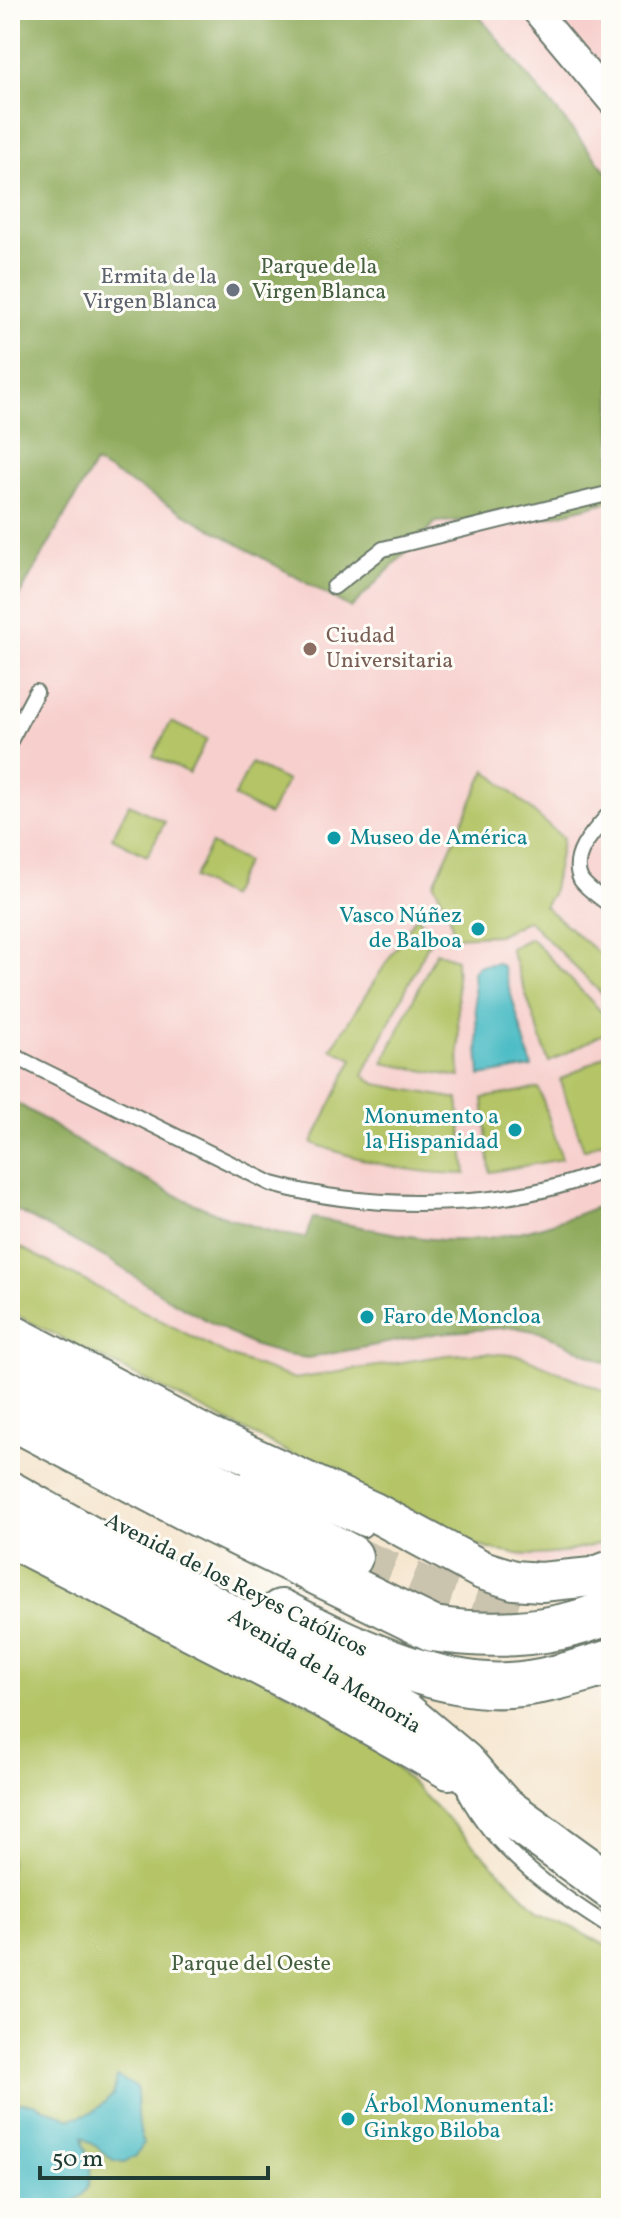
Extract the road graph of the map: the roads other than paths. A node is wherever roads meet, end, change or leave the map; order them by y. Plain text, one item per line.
1 (535, 10) edge
2 (611, 101) edge
3 (611, 493) edge
4 (334, 587) dead end
5 (36, 692) dead end
6 (10, 741) edge
7 (611, 812) edge
8 (611, 906) edge
9 (10, 1054) edge
10 (611, 1167) edge
11 (10, 1333) edge
12 (10, 1360) edge
13 (10, 1375) edge
14 (77, 1408) junction
15 (10, 1416) edge
16 (120, 1417) junction
17 (185, 1450) dead end
18 (10, 1470) edge
19 (237, 1475) dead end
20 (10, 1494) edge
21 (10, 1538) edge
22 (357, 1543) joint
23 (611, 1570) edge
24 (611, 1611) edge
25 (611, 1662) edge
26 (446, 1758) junction
27 (611, 1887) edge
28 (611, 1928) edge

1 - 2 street
3 - 4 lane
5 - 6 lane
7 - 8 lane
9 - 10 lane
11 - 23 main road
12 - 16 lane
13 - 14 highway
14 - 16 lane
14 - 22 highway
15 - 24 highway
16 - 17 lane
18 - 25 highway, Avenida de los Reyes Católicos
19 - 22 lane
20 - 26 highway, Avenida de la Memoria
21 - 26 main road
26 - 27 highway, Avenida de la Memoria
26 - 28 lane

